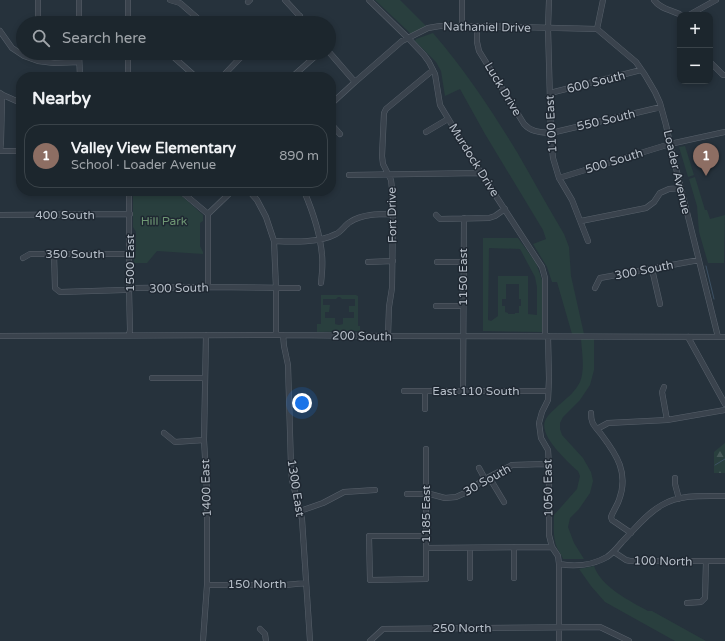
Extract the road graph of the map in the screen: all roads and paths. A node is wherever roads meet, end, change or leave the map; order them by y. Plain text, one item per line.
1 (38, 0) edge
2 (79, 0) edge
3 (128, 0) edge
4 (170, 0) edge
5 (285, 0) edge
6 (369, 0) edge
7 (462, 0) edge
8 (549, 0) edge
9 (603, 0) edge
10 (654, 0) edge
11 (716, 0) edge
12 (694, 12) edge
13 (677, 13) edge
14 (38, 16) edge
15 (79, 16) edge
16 (128, 16) edge
17 (195, 16) edge
18 (300, 16) edge
19 (462, 26) junction
20 (477, 26) junction
21 (548, 28) junction
22 (597, 29) junction
23 (0, 31) edge
24 (408, 38) junction
25 (16, 51) edge
26 (128, 60) edge
27 (177, 60) edge
28 (238, 60) edge
29 (311, 60) edge
30 (336, 60) edge
31 (38, 61) edge
32 (79, 62) joint
33 (713, 65) edge
34 (433, 70) junction
35 (641, 70) junction
36 (80, 72) edge
37 (127, 72) edge
38 (190, 72) edge
39 (227, 72) edge
40 (298, 72) edge
41 (724, 75) edge
42 (355, 82) junction
43 (550, 93) junction
44 (2, 94) edge
45 (336, 99) edge
46 (16, 101) edge
47 (661, 107) junction
48 (448, 119) junction
49 (336, 130) edge
50 (426, 132) dead end
51 (725, 132) edge
52 (550, 133) junction
53 (340, 134) dead end
54 (670, 144) junction
55 (0, 151) edge
56 (16, 151) edge
57 (481, 173) junction
58 (349, 175) dead end
59 (388, 175) junction
60 (559, 178) junction
61 (681, 188) junction
62 (129, 196) edge
63 (187, 196) edge
64 (227, 196) edge
65 (253, 196) edge
66 (306, 196) edge
67 (505, 209) junction
68 (130, 214) junction
69 (208, 214) junction
70 (393, 214) junction
71 (0, 215) edge
72 (436, 216) dead end
73 (464, 218) junction
74 (581, 222) junction
75 (320, 239) junction
76 (274, 241) junction
77 (588, 241) dead end
78 (54, 254) junction
79 (129, 254) junction
80 (23, 258) dead end
81 (699, 260) junction
82 (392, 261) junction
83 (368, 262) dead end
84 (437, 262) dead end
85 (463, 262) junction
86 (652, 269) junction
87 (321, 283) dead end
88 (208, 287) junction
89 (276, 288) junction
90 (298, 288) dead end
91 (595, 288) dead end
92 (129, 289) junction
93 (660, 304) dead end
94 (436, 306) dead end
95 (463, 306) junction
96 (129, 335) junction
97 (206, 335) junction
98 (276, 335) junction
99 (283, 335) junction
100 (0, 336) edge
101 (388, 336) junction
102 (463, 336) junction
103 (547, 336) junction
104 (688, 337) junction
105 (718, 337) junction
106 (725, 337) edge
107 (152, 378) dead end
108 (205, 378) junction
109 (664, 387) dead end
110 (404, 391) dead end
111 (425, 391) junction
112 (463, 391) junction
113 (548, 391) junction
114 (725, 404) edge
115 (425, 409) dead end
116 (725, 410) edge
117 (591, 413) dead end
118 (667, 420) junction
119 (597, 429) junction
120 (164, 433) dead end
121 (204, 440) junction
122 (426, 449) dead end
123 (549, 466) junction
124 (479, 468) dead end
125 (487, 478) junction
126 (675, 478) dead end
127 (375, 490) dead end
128 (407, 494) dead end
129 (426, 494) junction
130 (725, 496) edge
131 (679, 499) junction
132 (504, 502) dead end
133 (300, 511) junction
134 (631, 533) junction
135 (426, 536) junction
136 (514, 547) junction
137 (552, 547) junction
138 (426, 548) junction
139 (470, 548) junction
140 (614, 552) junction
141 (706, 561) junction
142 (725, 561) edge
143 (559, 564) junction
144 (470, 578) dead end
145 (514, 578) dead end
146 (306, 583) junction
147 (208, 585) junction
148 (687, 603) dead end
149 (559, 628) junction
150 (260, 629) dead end
151 (203, 641) edge
152 (266, 641) edge
153 (310, 641) edge
154 (370, 641) edge
155 (559, 641) edge
156 (629, 641) edge

1 - 14 street
2 - 15 street
3 - 16 street
4 - 17 street
5 - 18 street
6 - 24 street, Murdock Drive
7 - 19 street
8 - 21 street, 1100 East
9 - 22 street
10 - 13 street
11 - 12 street
19 - 20 street, Nathaniel Drive
19 - 24 street, Nathaniel Drive
20 - 21 street, Nathaniel Drive
20 - 52 street, Luck Drive
21 - 22 street, Nathaniel Drive
21 - 43 street, 1100 East
22 - 35 street, Loader Avenue
23 - 25 street
24 - 34 street, Murdock Drive
24 - 42 street, Nathaniel Drive
26 - 37 street
27 - 38 street
28 - 39 street
29 - 40 street
30 - 42 street
31 - 32 street
32 - 36 street
33 - 41 street
34 - 48 street, Murdock Drive
34 - 59 street, Fort Drive
35 - 43 street, 600 South
35 - 47 street, Loader Avenue
42 - 45 street, Nathaniel Drive
43 - 52 street, 1100 East
44 - 46 street
44 - 55 street
47 - 52 street, 550 South
47 - 54 street, Loader Avenue
48 - 50 street
48 - 57 street, Murdock Drive
49 - 53 street
51 - 54 street, 500 South
52 - 60 street, 1100 East
54 - 60 street, 500 South
54 - 61 street, Loader Avenue
55 - 56 street
57 - 59 street
57 - 67 street, Murdock Drive
58 - 59 street
59 - 70 street, Fort Drive
60 - 74 street, 1100 East
61 - 74 street
61 - 81 street, Loader Avenue
62 - 68 street, 1500 East
63 - 69 street
64 - 69 street
65 - 76 street
66 - 75 street
67 - 73 street
67 - 103 street, Murdock Drive
68 - 71 street, 400 South
68 - 79 street, 1500 East
69 - 88 street
70 - 75 street
70 - 82 street, Fort Drive
72 - 73 street
73 - 85 street, 1150 East
74 - 77 street, 1100 East
75 - 76 street
75 - 87 street
76 - 89 street
78 - 79 street, 350 South
78 - 80 street, 350 South
78 - 92 street, 300 South
79 - 92 street, 1500 East
81 - 86 street, 300 South
81 - 105 street, Loader Avenue
82 - 83 street
82 - 101 street, Fort Drive
84 - 85 street
85 - 95 street, 1150 East
86 - 91 street, 300 South
86 - 93 street
88 - 89 street, 300 South
88 - 92 street, 300 South
89 - 90 street, 300 South
89 - 98 street
92 - 96 street, 1500 East
94 - 95 street
95 - 102 street, 1150 East
96 - 97 street, 200 South
96 - 100 street, 200 South
97 - 98 street, 200 South
97 - 108 street, 1400 East
98 - 99 street, 200 South
99 - 101 street, 200 South
99 - 133 street, 1300 East
101 - 102 street, 200 South
102 - 103 street, 200 South
102 - 112 street, 1150 East
103 - 104 street, 200 South
103 - 113 street, 1050 East
104 - 105 street, 200 South
104 - 114 street
105 - 106 street, 200 South
107 - 108 street
108 - 121 street, 1400 East
109 - 118 street
110 - 111 street, East 110 South
111 - 112 street, East 110 South
111 - 115 street
112 - 113 street, East 110 South
113 - 123 street, 1050 East
116 - 118 street
117 - 119 street
118 - 119 street
119 - 134 street
120 - 121 street
121 - 147 street, 1400 East
122 - 129 street, 1185 East
123 - 125 street, 30 South
123 - 137 street, 1050 East
124 - 125 street
125 - 129 street, 30 South
125 - 132 street
126 - 131 street
127 - 133 street
128 - 129 street, 30 South
129 - 135 street, 1185 East
130 - 131 street
131 - 134 street
133 - 146 street, 1300 East
134 - 140 street
135 - 138 street, 1185 East
135 - 138 street, 1185 East
136 - 137 street
136 - 139 street
136 - 145 street
137 - 143 street, 1050 East
138 - 139 street
139 - 144 street
140 - 141 street, 100 North
140 - 143 street
141 - 142 street, 100 North
141 - 148 street
143 - 149 street
146 - 147 street, 150 North
146 - 153 street, 1300 East
147 - 151 street, 1400 East
149 - 154 street, 250 North
149 - 155 street
149 - 156 street
150 - 152 street

